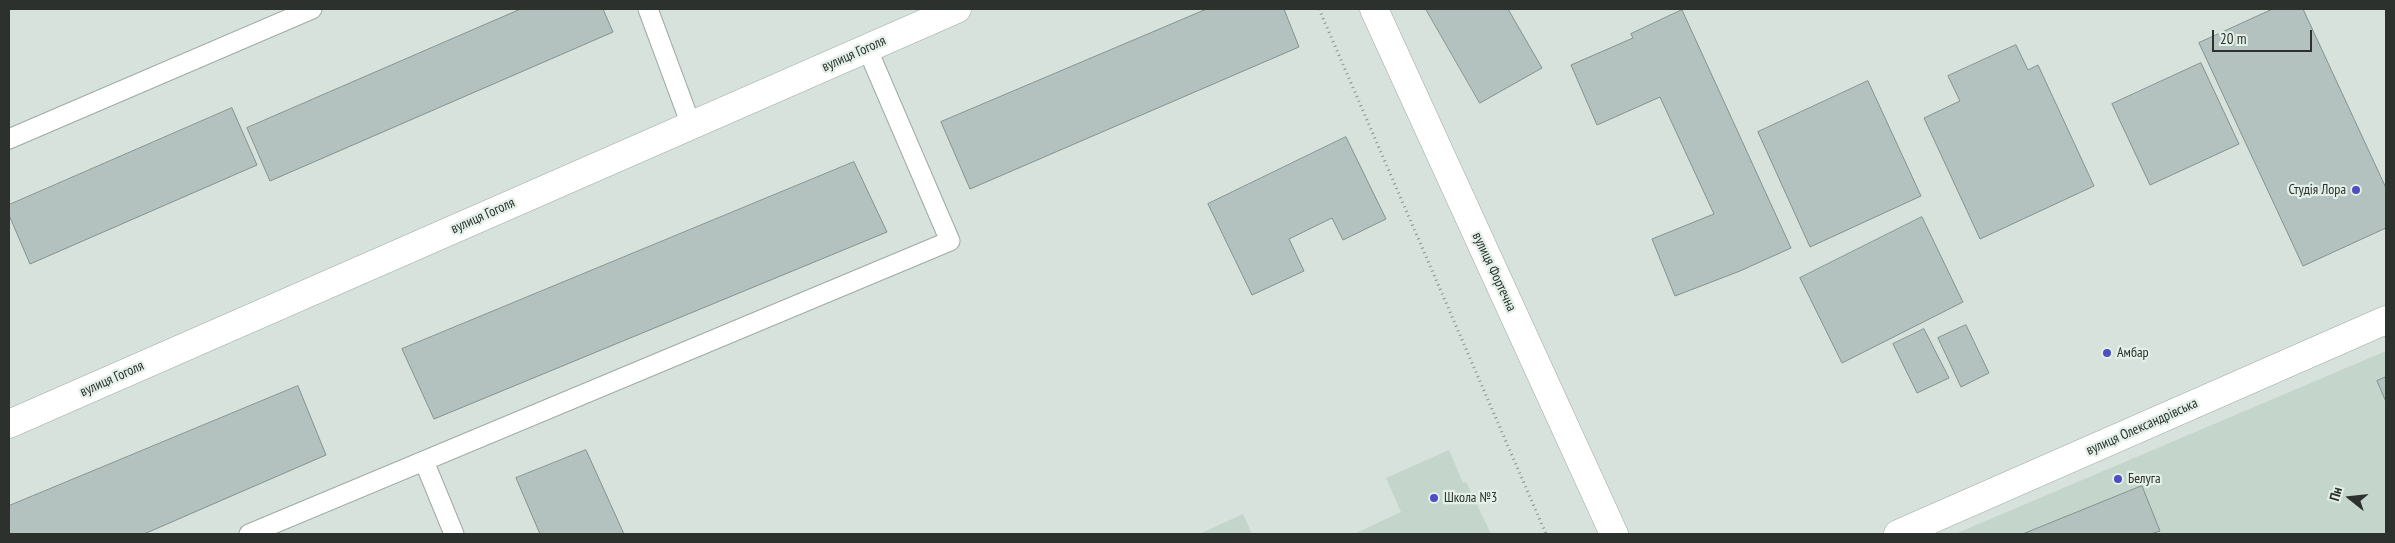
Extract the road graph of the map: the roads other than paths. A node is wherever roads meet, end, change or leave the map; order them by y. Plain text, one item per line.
1 (312, 9) edge
2 (648, 9) edge
3 (957, 9) edge
4 (1374, 9) edge
5 (867, 48) junction
6 (691, 125) junction
7 (9, 139) edge
8 (2386, 320) edge
9 (10, 421) edge
10 (424, 461) junction
11 (249, 534) edge
12 (454, 534) edge
13 (1614, 534) edge
14 (1898, 534) edge

1 - 7 lane
2 - 6 lane
3 - 5 street, вулиця Гоголя
4 - 13 street, вулиця Фортечна
5 - 6 street, вулиця Гоголя
5 - 10 lane
6 - 9 street, вулиця Гоголя
8 - 14 street, вулиця Олександрівська
10 - 11 lane
10 - 12 lane

